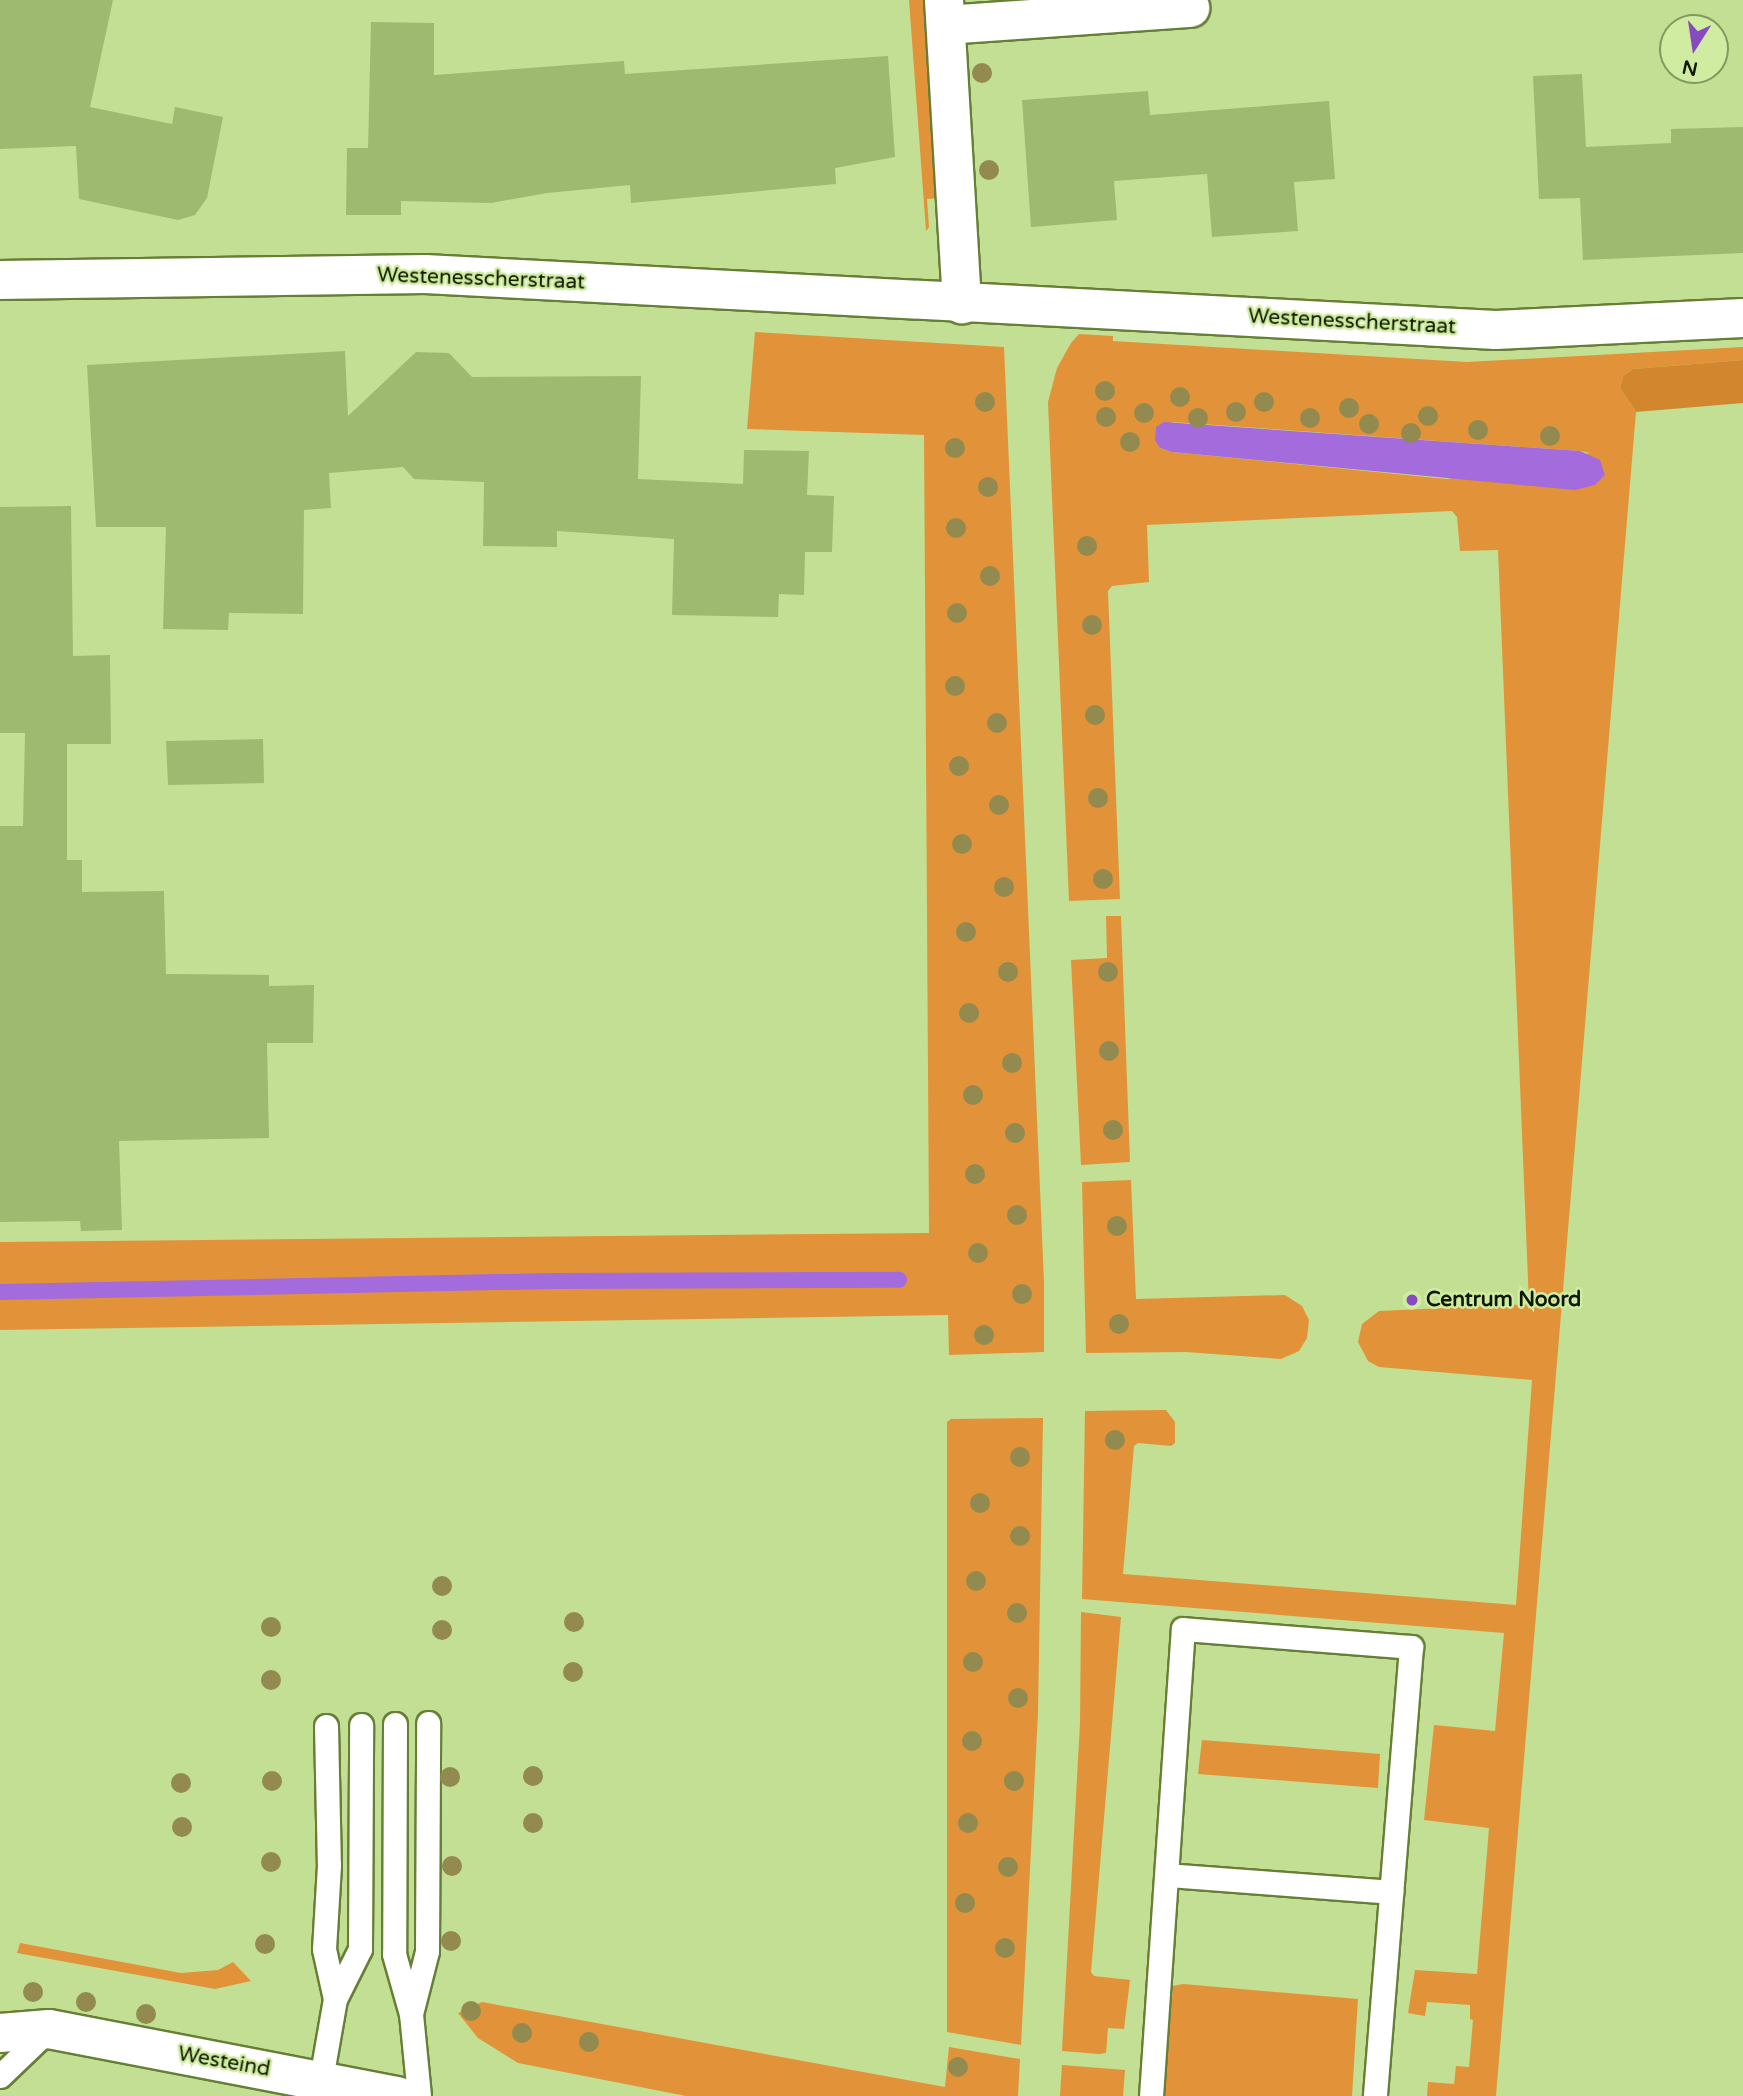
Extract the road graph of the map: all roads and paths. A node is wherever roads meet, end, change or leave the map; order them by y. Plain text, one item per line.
1 (1190, 8) dead end
2 (945, 12) edge
3 (0, 280) edge
4 (962, 304) junction
5 (1743, 318) edge
6 (428, 1723) dead end
7 (395, 1724) dead end
8 (361, 1725) dead end
9 (326, 1726) dead end
10 (1167, 1875) junction
11 (1391, 1892) junction
12 (335, 1999) junction
13 (411, 2014) junction
14 (49, 2029) junction
15 (0, 2033) edge
16 (0, 2076) edge
17 (321, 2079) junction
18 (1375, 2095) edge
19 (398, 2096) edge
20 (419, 2096) edge
21 (1151, 2096) edge

1 - 2 street
2 - 4 street
3 - 4 street, Westenesscherstraat
4 - 5 street, Westenesscherstraat
6 - 13 lane
7 - 13 lane
8 - 12 lane
9 - 12 lane
10 - 11 lane
10 - 11 lane
10 - 21 lane
11 - 18 lane
12 - 17 lane
13 - 20 lane
14 - 15 street, Westeind
14 - 16 lane
14 - 17 street, Westeind
17 - 19 street, Westeind

